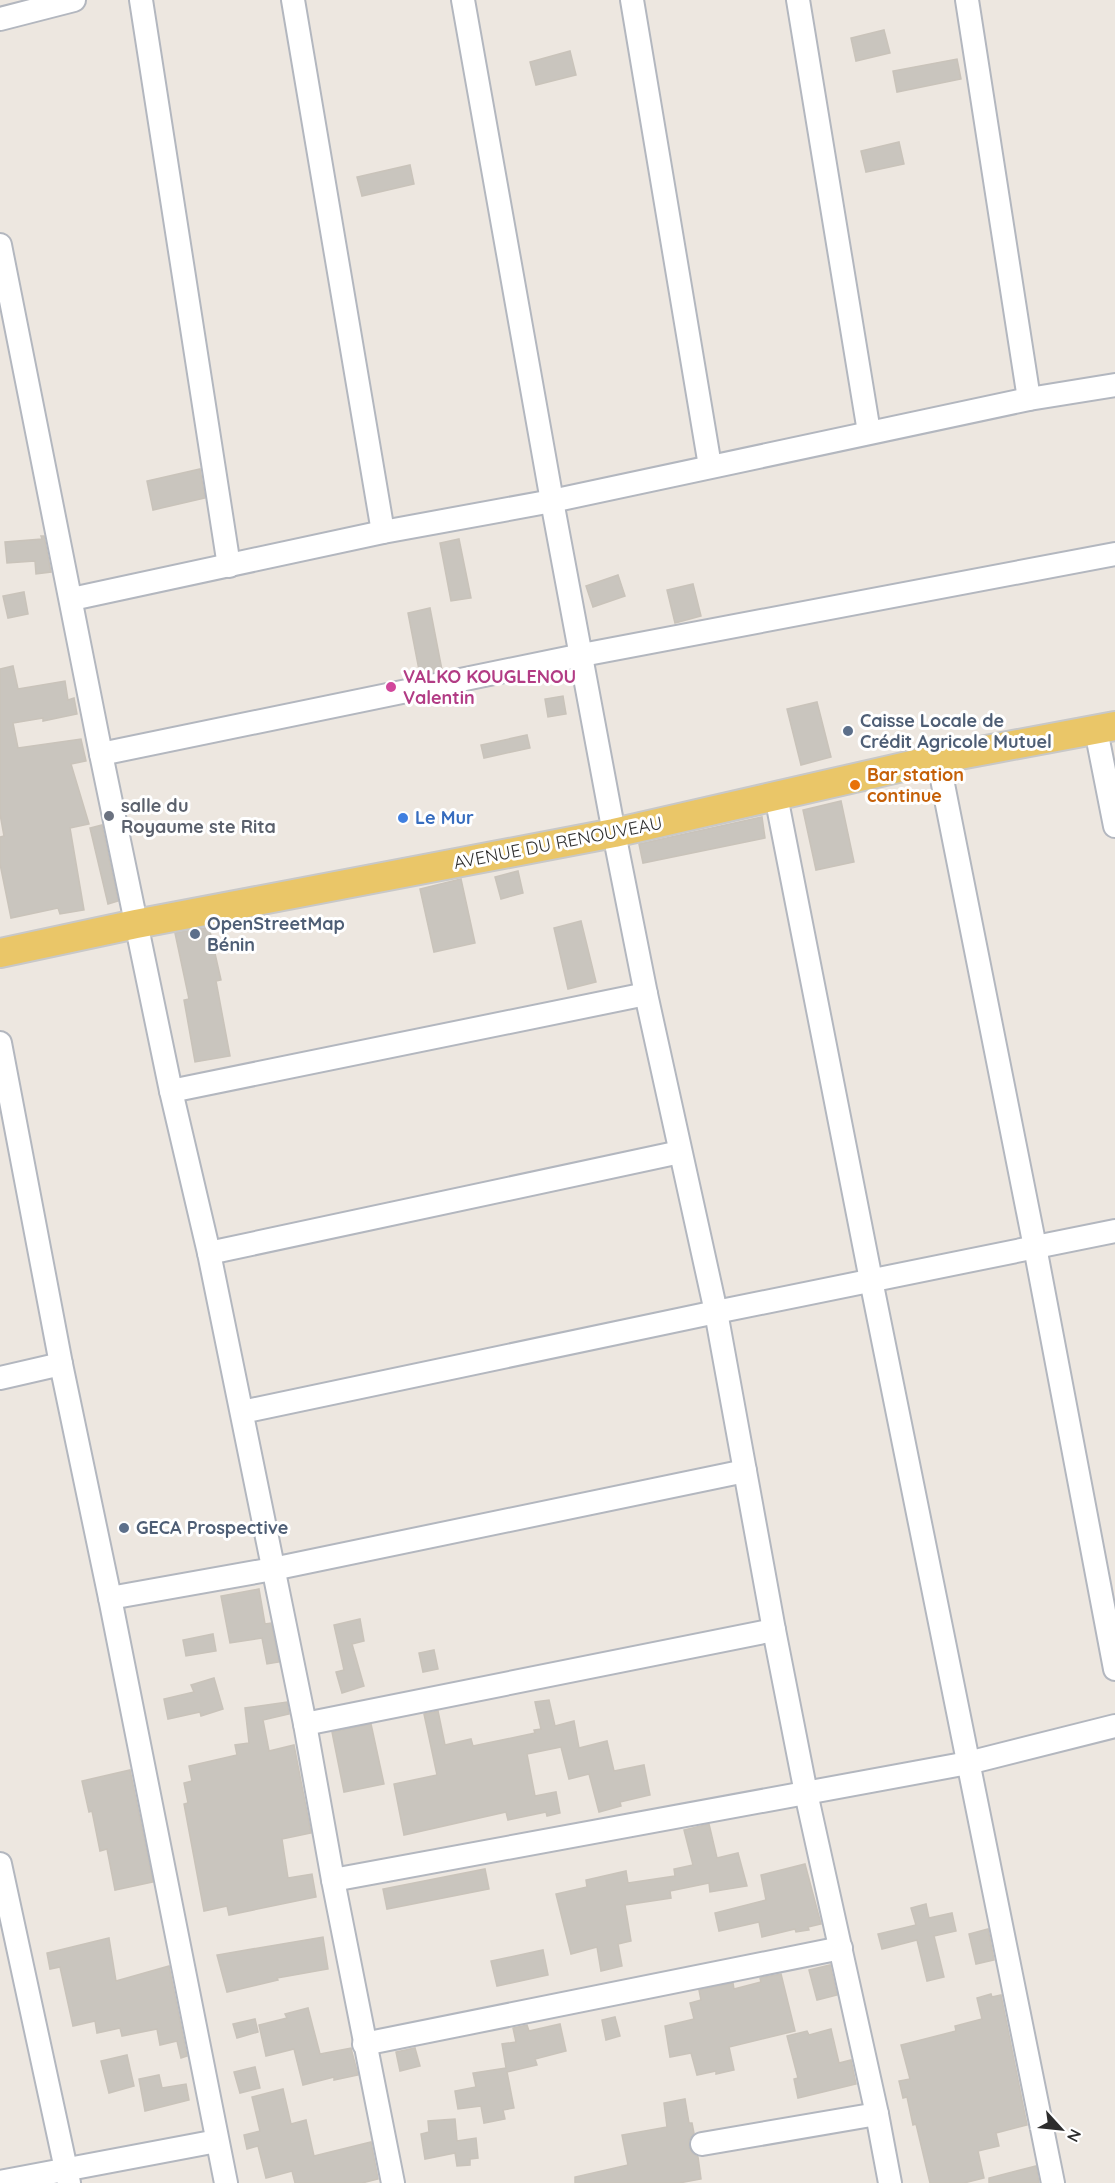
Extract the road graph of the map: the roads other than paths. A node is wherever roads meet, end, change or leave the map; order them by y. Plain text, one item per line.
1 (74, 0) edge
2 (141, 0) edge
3 (293, 0) edge
4 (464, 0) edge
5 (632, 0) edge
6 (798, 0) edge
7 (967, 0) edge
8 (0, 19) edge
9 (0, 245) edge
10 (1115, 385) edge
11 (1029, 399) junction
12 (869, 432) junction
13 (710, 466) junction
14 (552, 501) junction
15 (383, 532) junction
16 (1115, 554) edge
17 (229, 566) junction
18 (72, 599) junction
19 (582, 655) junction
20 (1106, 728) edge
21 (101, 754) junction
22 (938, 759) junction
23 (776, 796) junction
24 (1115, 826) edge
25 (614, 833) junction
26 (136, 924) junction
27 (0, 953) edge
28 (646, 994) junction
29 (0, 1043) edge
30 (171, 1091) junction
31 (680, 1152) junction
32 (1115, 1231) edge
33 (1035, 1247) junction
34 (209, 1253) junction
35 (871, 1280) junction
36 (716, 1312) junction
37 (61, 1364) junction
38 (0, 1378) edge
39 (242, 1412) junction
40 (745, 1471) junction
41 (273, 1569) junction
42 (110, 1598) junction
43 (774, 1630) junction
44 (1115, 1669) edge
45 (306, 1724) junction
46 (1115, 1726) edge
47 (968, 1762) junction
48 (806, 1793) junction
49 (0, 1864) edge
50 (333, 1880) junction
51 (841, 1948) junction
52 (364, 2044) junction
53 (877, 2114) junction
54 (217, 2141) junction
55 (702, 2144) dead end
56 (67, 2177) edge
57 (0, 2182) edge
58 (226, 2183) edge
59 (393, 2183) edge
60 (890, 2183) edge
61 (1053, 2183) edge

1 - 8 street
2 - 17 street
3 - 15 street
4 - 14 street
5 - 13 street
6 - 12 street
7 - 11 street
9 - 18 street
10 - 11 street
11 - 12 street
12 - 13 street
13 - 14 street
14 - 15 street
14 - 19 street
15 - 17 street
16 - 19 street
17 - 18 street
18 - 21 street
19 - 21 street
19 - 25 street
20 - 22 main road, AVENUE DU RENOUVEAU
20 - 24 street
21 - 26 street
22 - 23 main road, AVENUE DU RENOUVEAU
22 - 33 street
23 - 25 main road, AVENUE DU RENOUVEAU
23 - 35 street
25 - 26 main road, AVENUE DU RENOUVEAU
25 - 28 street
26 - 27 main road, AVENUE DU RENOUVEAU
26 - 30 street
28 - 30 street
28 - 31 street
29 - 37 street
30 - 34 street
31 - 34 street
31 - 36 street
32 - 33 street
33 - 35 street
33 - 44 street
34 - 39 street
35 - 36 street
35 - 47 street
36 - 39 street
36 - 40 street
37 - 38 street
37 - 42 street
39 - 41 street
40 - 41 street
40 - 43 street
41 - 42 street
41 - 45 street
42 - 54 street
43 - 45 street
43 - 48 street
45 - 50 street
46 - 47 street
47 - 48 street
47 - 61 street
48 - 50 street
48 - 51 street
49 - 56 street
50 - 52 street
51 - 52 street
51 - 53 street
52 - 59 street
53 - 55 street
53 - 60 street
54 - 56 street
54 - 58 street
56 - 57 street

